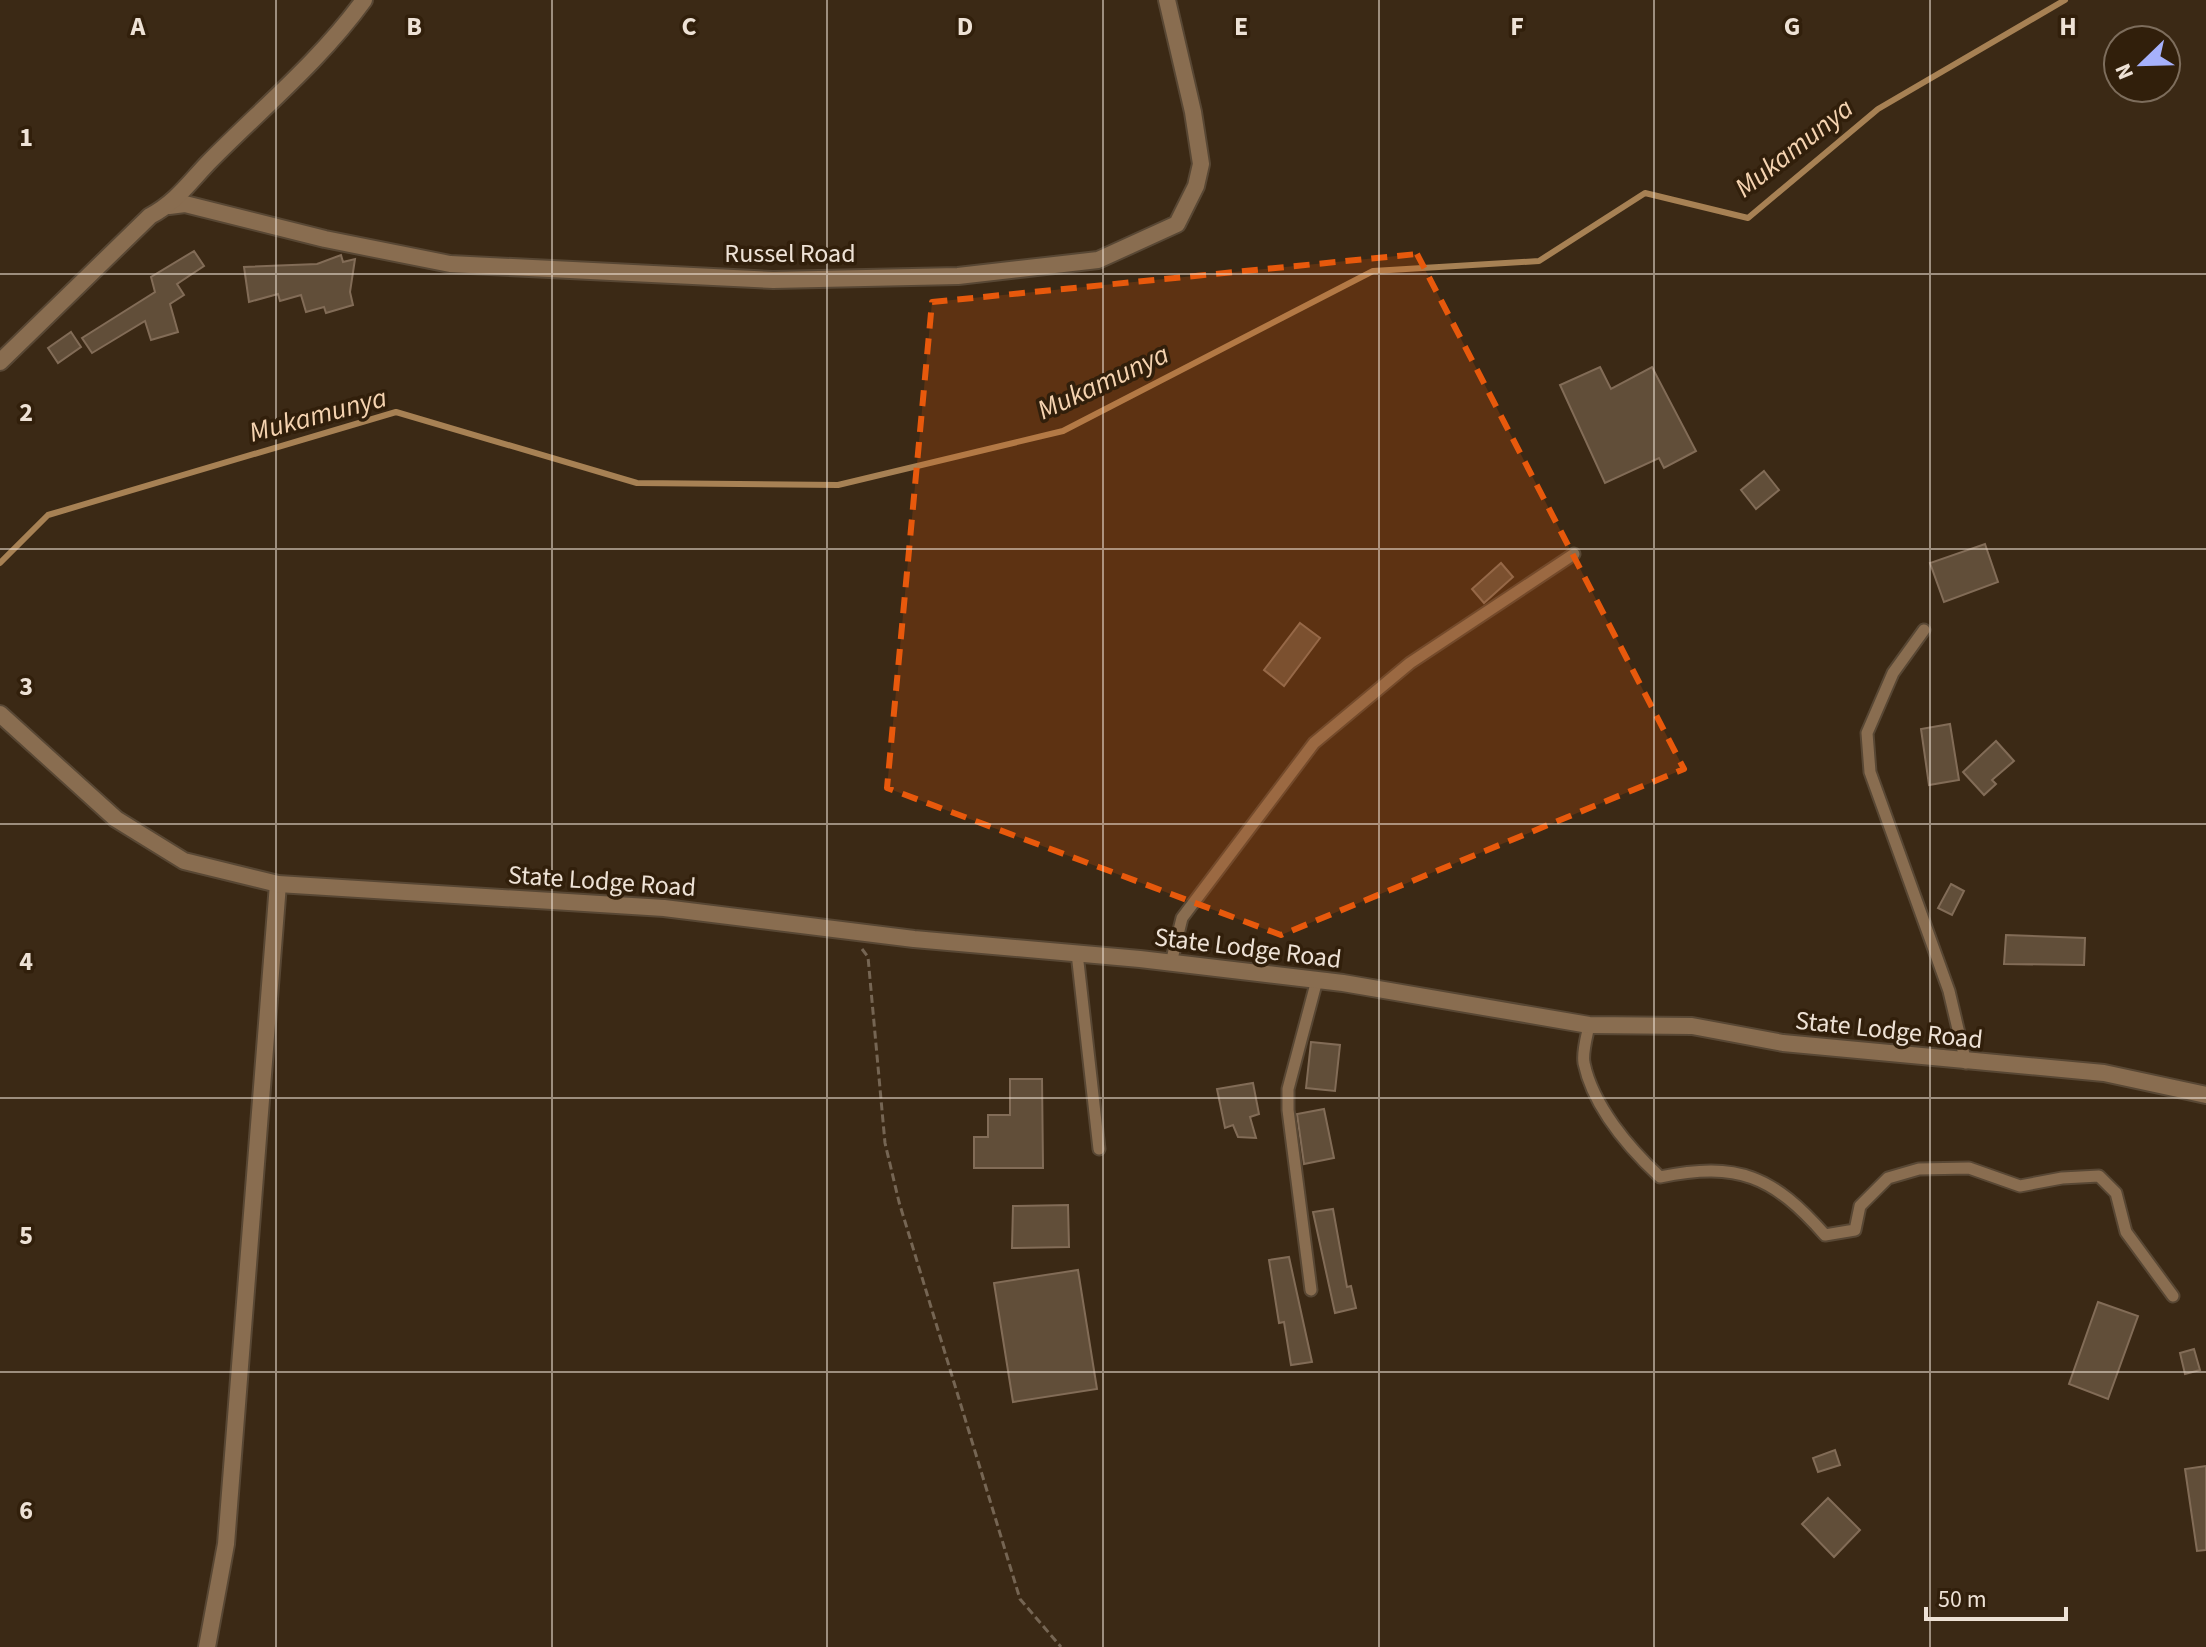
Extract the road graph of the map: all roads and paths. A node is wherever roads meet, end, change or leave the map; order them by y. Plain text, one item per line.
1 (364, 0) edge
2 (1167, 0) edge
3 (353, 8) edge
4 (169, 206) junction
5 (0, 362) edge
6 (1574, 554) dead end
7 (1924, 630) dead end
8 (0, 714) edge
9 (278, 884) junction
10 (855, 940) dead end
11 (1077, 953) junction
12 (1171, 963) junction
13 (1317, 980) junction
14 (1589, 1025) junction
15 (1966, 1063) junction
16 (2206, 1095) edge
17 (1099, 1149) dead end
18 (1311, 1290) dead end
19 (2173, 1296) dead end
20 (207, 1647) edge
21 (1061, 1647) edge

1 - 3 street
2 - 4 street, Russel Road
3 - 4 street
4 - 5 street
6 - 12 lane
7 - 15 lane
8 - 9 street, State Lodge Road
9 - 11 street, State Lodge Road
9 - 20 street
10 - 21 path
11 - 12 street, State Lodge Road
11 - 17 lane
12 - 13 street, State Lodge Road
13 - 14 street, State Lodge Road
13 - 18 lane
14 - 15 street, State Lodge Road
14 - 19 lane
15 - 16 street, State Lodge Road

